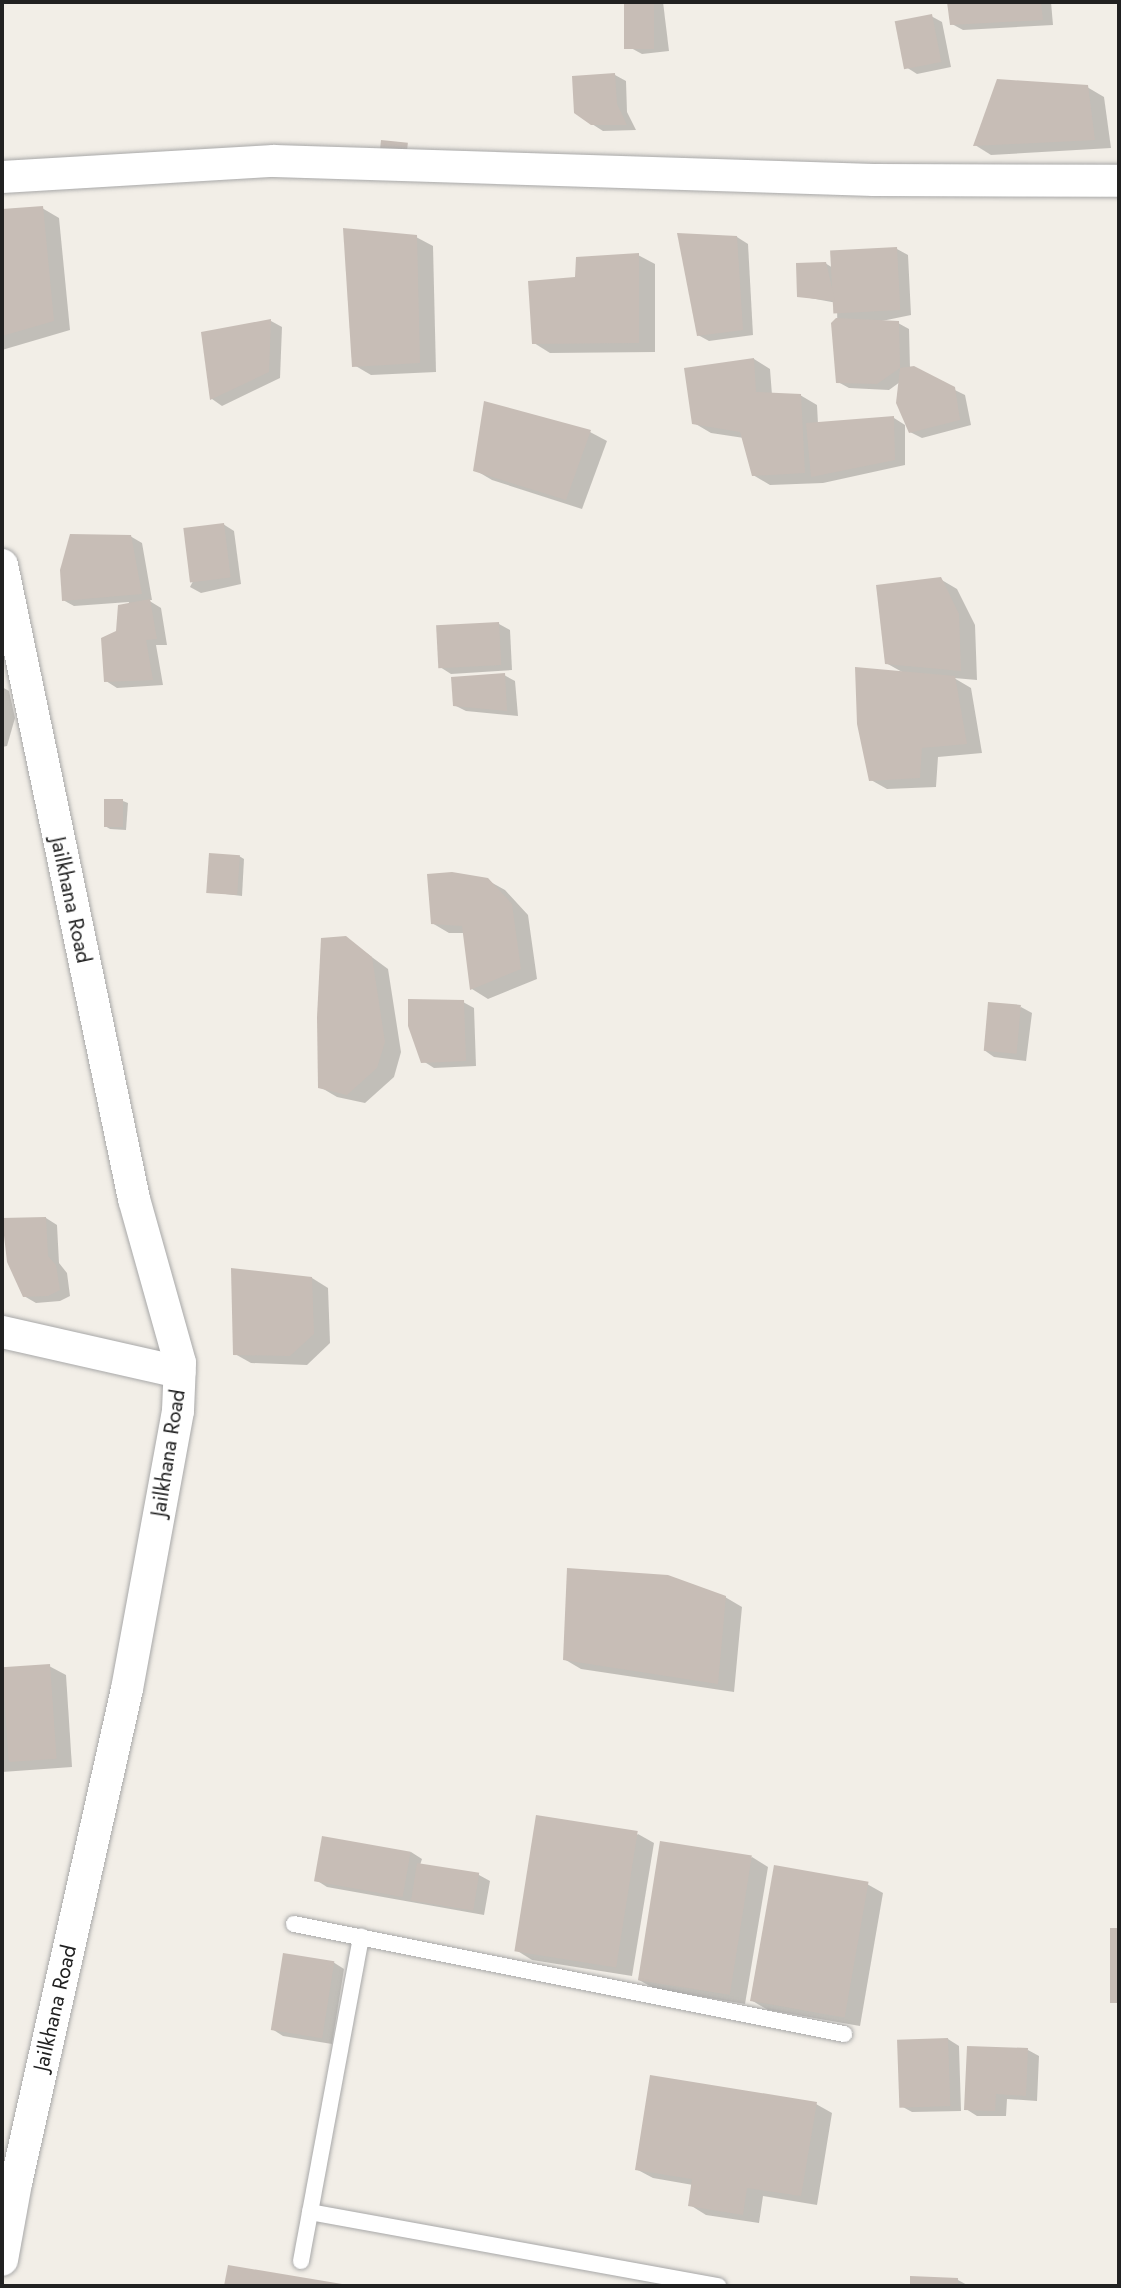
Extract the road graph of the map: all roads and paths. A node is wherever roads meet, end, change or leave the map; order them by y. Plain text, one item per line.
1 (2, 177) edge
2 (1119, 181) edge
3 (2, 565) edge
4 (2, 1332) edge
5 (180, 1371) junction
6 (294, 1924) dead end
7 (361, 1937) junction
8 (844, 2034) dead end
9 (310, 2212) junction
10 (2, 2260) edge
11 (301, 2260) dead end
12 (718, 2286) edge

1 - 2 street
3 - 5 street, Jailkhana Road
4 - 5 street
5 - 10 street, Jailkhana Road
6 - 7 lane
7 - 8 lane
7 - 9 lane
9 - 11 lane
9 - 12 lane

